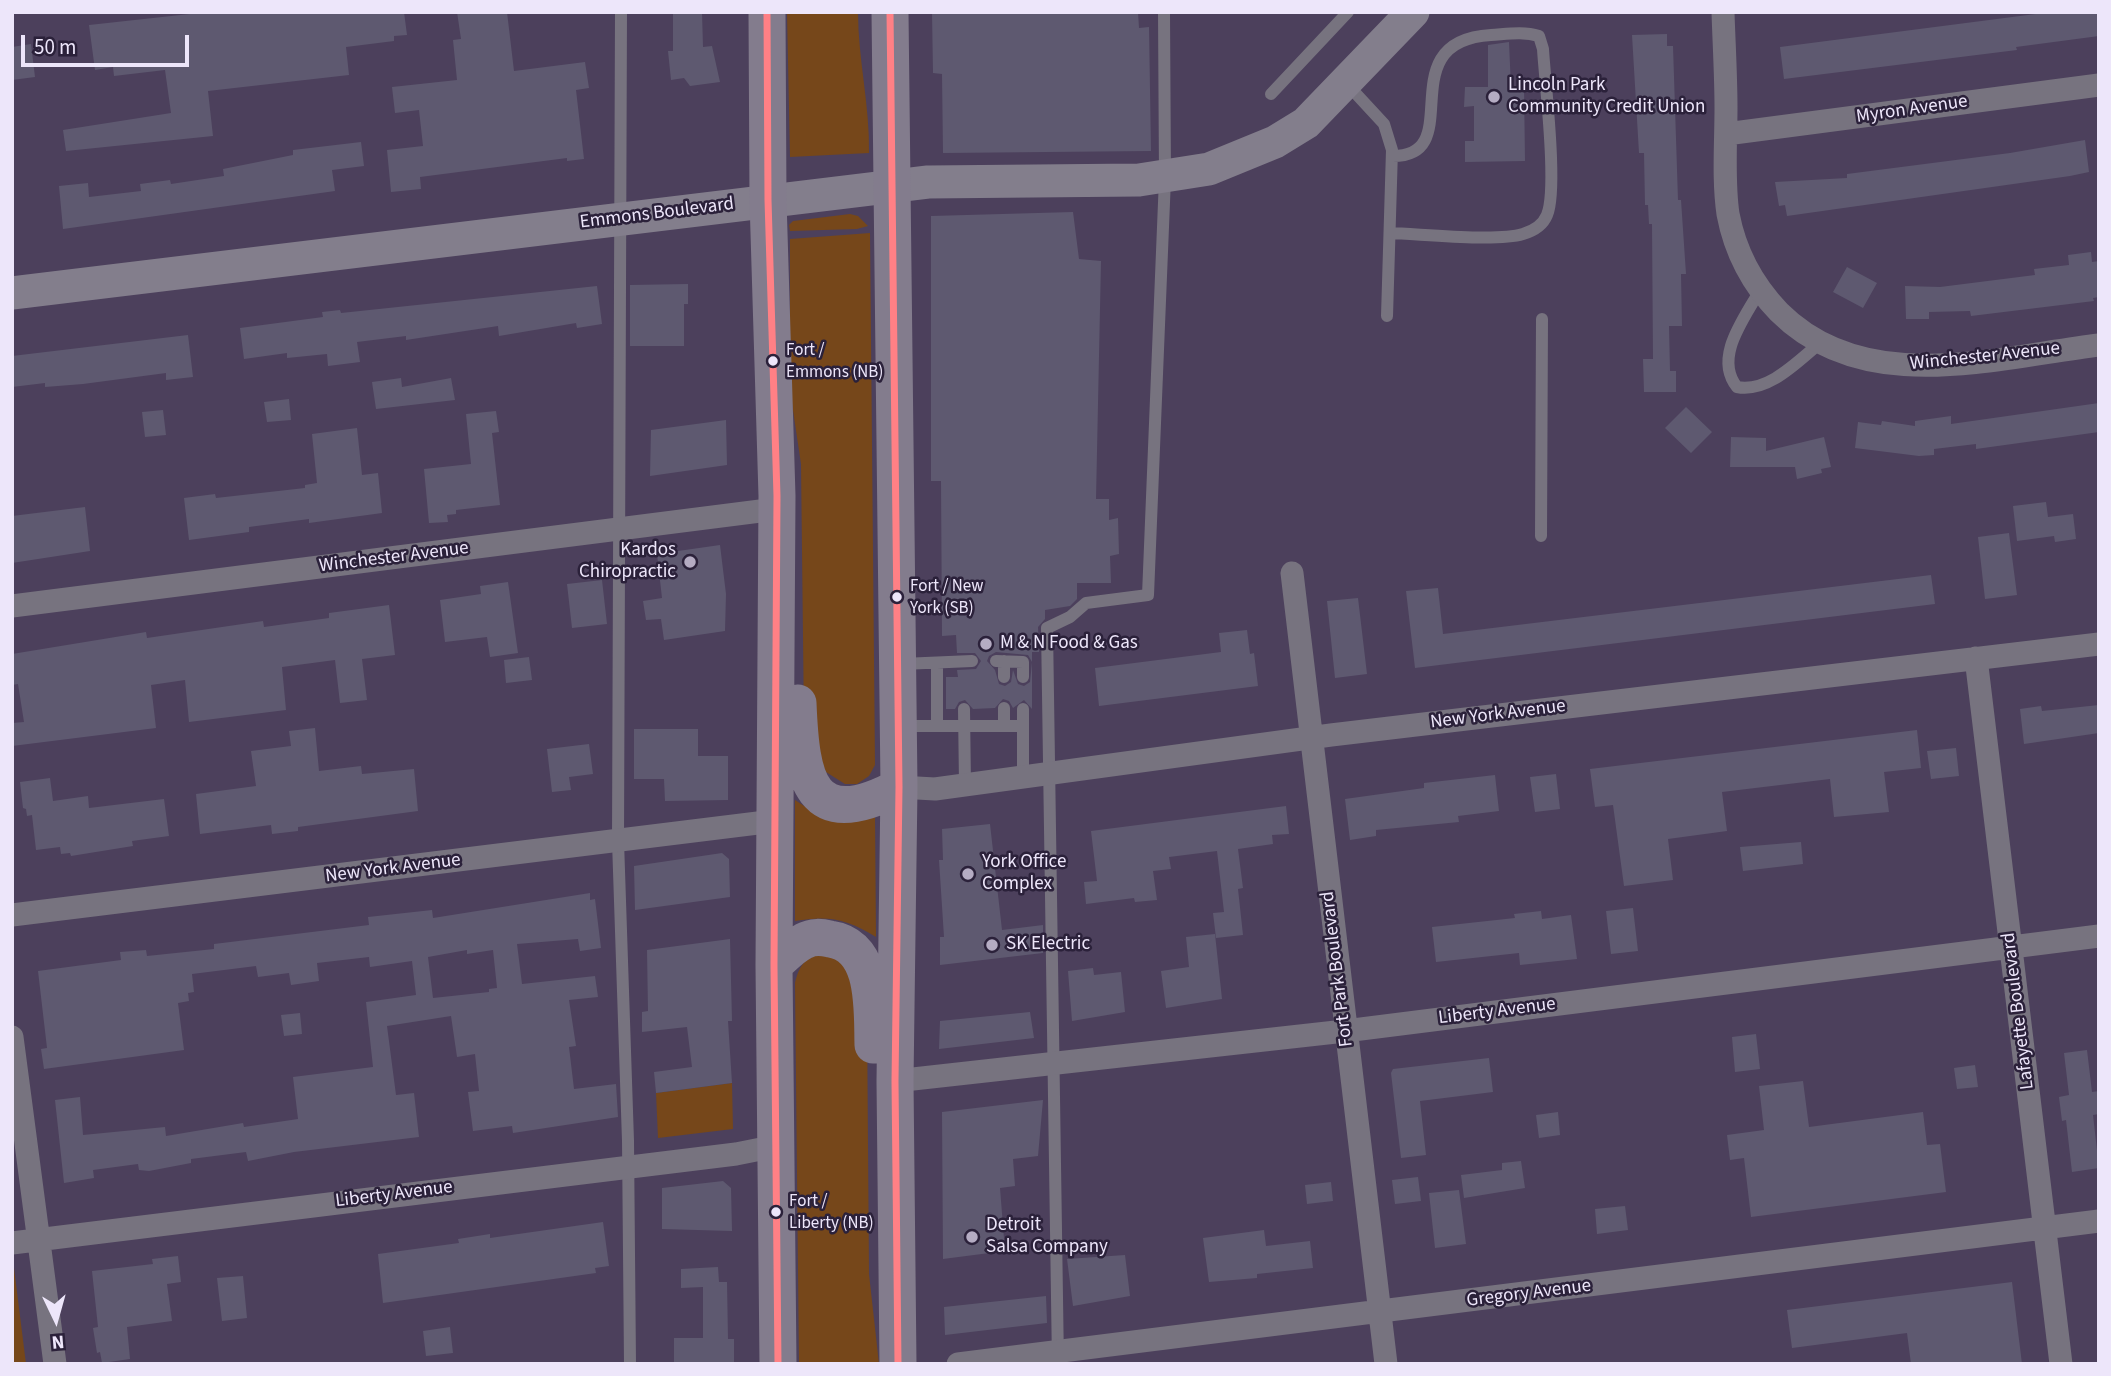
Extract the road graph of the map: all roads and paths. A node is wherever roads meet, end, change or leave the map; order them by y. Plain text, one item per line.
1 (621, 12) edge
2 (767, 12) edge
3 (1164, 12) edge
4 (1348, 12) edge
5 (1413, 12) edge
6 (1723, 12) edge
7 (886, 21) edge
8 (1347, 84) junction
9 (2099, 85) edge
10 (1272, 94) dead end
11 (1726, 134) junction
12 (1392, 156) junction
13 (1165, 178) junction
14 (890, 188) junction
15 (768, 200) junction
16 (621, 219) junction
17 (1390, 233) junction
18 (1760, 290) junction
19 (12, 293) edge
20 (1387, 316) dead end
21 (1542, 319) dead end
22 (1820, 343) junction
23 (2099, 345) edge
24 (777, 502) junction
25 (619, 530) junction
26 (1541, 536) dead end
27 (1292, 573) dead end
28 (12, 606) edge
29 (2099, 643) edge
30 (1976, 658) junction
31 (937, 663) junction
32 (897, 664) junction
33 (964, 677) dead end
34 (1004, 677) dead end
35 (1023, 677) dead end
36 (1004, 708) dead end
37 (964, 709) dead end
38 (1023, 709) dead end
39 (898, 726) junction
40 (937, 726) junction
41 (965, 726) junction
42 (1004, 726) junction
43 (1023, 726) junction
44 (1311, 738) junction
45 (1052, 774) junction
46 (1023, 777) junction
47 (965, 785) junction
48 (899, 787) junction
49 (774, 821) junction
50 (618, 841) junction
51 (12, 915) edge
52 (2099, 936) edge
53 (2011, 946) junction
54 (774, 965) junction
55 (1345, 1031) junction
56 (12, 1037) edge
57 (1054, 1065) junction
58 (895, 1082) junction
59 (776, 1146) junction
60 (628, 1166) junction
61 (2099, 1222) edge
62 (2045, 1228) junction
63 (40, 1240) junction
64 (12, 1243) edge
65 (1380, 1313) junction
66 (898, 1318) junction
67 (1058, 1358) edge
68 (55, 1364) edge
69 (630, 1364) edge
70 (778, 1364) edge
71 (898, 1364) edge
72 (958, 1364) edge
73 (1386, 1364) edge
74 (2061, 1364) edge

1 - 16 lane
2 - 15 main road
3 - 13 lane
4 - 10 lane
5 - 8 street, Emmons Boulevard
6 - 11 street, Winchester Avenue
7 - 14 main road
8 - 12 lane
8 - 13 street, Emmons Boulevard
9 - 11 street, Myron Avenue
11 - 18 street, Winchester Avenue
12 - 17 lane
12 - 17 lane
13 - 14 street, Emmons Boulevard
13 - 45 lane
14 - 15 street, Emmons Boulevard
14 - 32 main road
15 - 16 street, Emmons Boulevard
15 - 24 main road
16 - 19 street, Emmons Boulevard
16 - 25 lane
17 - 20 lane
18 - 22 street, Winchester Avenue
18 - 22 lane
21 - 26 lane
22 - 23 street, Winchester Avenue
24 - 25 street, Winchester Avenue
24 - 48 main road
24 - 49 main road
25 - 28 street, Winchester Avenue
25 - 50 lane
27 - 44 street, Fort Park Boulevard
29 - 30 street, New York Avenue
30 - 44 street, New York Avenue
30 - 53 street, Lafayette Boulevard
31 - 32 lane
31 - 33 lane
31 - 40 lane
32 - 39 main road
34 - 35 lane
36 - 42 lane
37 - 41 lane
38 - 43 lane
39 - 40 lane
39 - 48 main road
40 - 41 lane
41 - 42 lane
41 - 47 lane
42 - 43 lane
43 - 46 lane
44 - 45 street, New York Avenue
44 - 55 street, Fort Park Boulevard
45 - 46 street, New York Avenue
45 - 57 lane
46 - 47 street, New York Avenue
47 - 48 street, New York Avenue
48 - 58 main road
49 - 50 street, New York Avenue
49 - 54 main road
50 - 51 street, New York Avenue
50 - 60 lane
52 - 53 street, Liberty Avenue
53 - 55 street, Liberty Avenue
53 - 62 street, Lafayette Boulevard
54 - 59 main road
54 - 66 main road
55 - 57 street, Liberty Avenue
55 - 65 street, Fort Park Boulevard
56 - 63 street
57 - 58 street, Liberty Avenue
57 - 67 lane
58 - 66 main road
59 - 60 street, Liberty Avenue
59 - 70 main road
60 - 63 street, Liberty Avenue
60 - 69 lane
61 - 62 street, Gregory Avenue
62 - 65 street, Gregory Avenue
62 - 74 street, Lafayette Boulevard
63 - 64 street, Liberty Avenue
63 - 68 street
65 - 67 street, Gregory Avenue
65 - 73 street, Fort Park Boulevard
66 - 71 main road
67 - 72 street, Gregory Avenue

